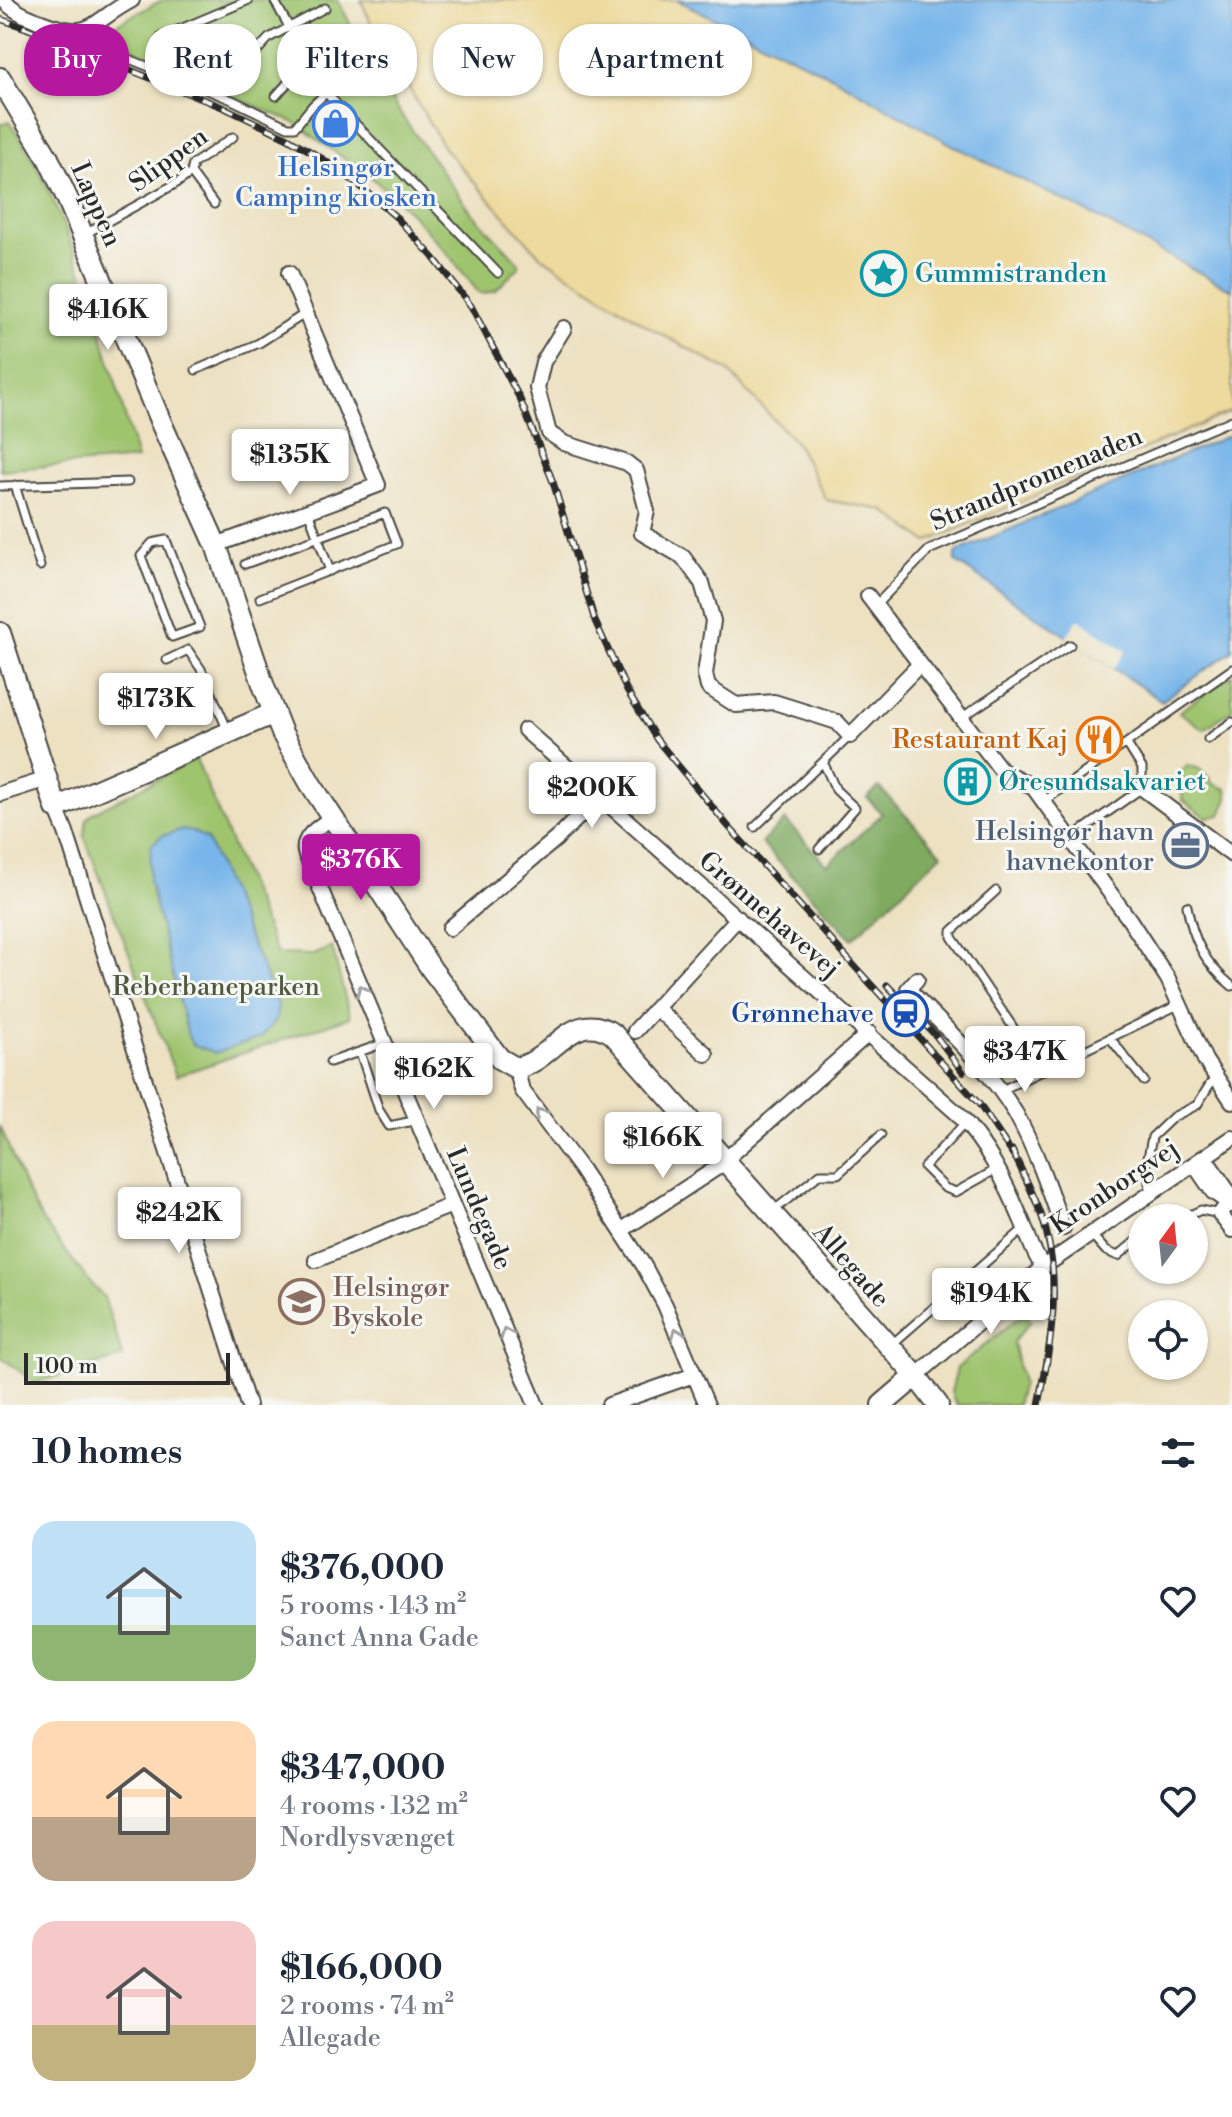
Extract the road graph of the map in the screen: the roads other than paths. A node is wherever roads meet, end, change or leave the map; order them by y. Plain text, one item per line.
1 (4, 0) edge
2 (132, 0) edge
3 (249, 0) edge
4 (274, 0) edge
5 (325, 8) dead end
6 (46, 24) edge
7 (92, 24) edge
8 (192, 24) edge
9 (289, 24) edge
10 (292, 24) edge
11 (129, 59) edge
12 (0, 78) edge
13 (323, 96) edge
14 (329, 96) edge
15 (233, 137) dead end
16 (191, 173) junction
17 (214, 204) dead end
18 (83, 235) junction
19 (289, 273) dead end
20 (498, 273) dead end
21 (306, 313) junction
22 (564, 328) dead end
23 (196, 370) dead end
24 (1232, 420) edge
25 (128, 482) dead end
26 (15, 485) junction
27 (0, 486) edge
28 (308, 511) junction
29 (318, 537) junction
30 (216, 545) junction
31 (245, 564) dead end
32 (40, 566) dead end
33 (330, 571) junction
34 (260, 598) dead end
35 (872, 600) joint
36 (200, 627) joint
37 (0, 633) edge
38 (1070, 645) dead end
39 (167, 660) dead end
40 (920, 664) junction
41 (1232, 669) edge
42 (274, 713) junction
43 (961, 718) junction
44 (1232, 722) edge
45 (525, 730) dead end
46 (229, 733) junction
47 (850, 736) junction
48 (1208, 739) dead end
49 (1127, 744) junction
50 (823, 762) junction
51 (47, 779) junction
52 (1142, 788) junction
53 (0, 794) edge
54 (601, 795) junction
55 (1043, 802) junction
56 (56, 808) junction
57 (332, 817) junction
58 (755, 827) dead end
59 (1070, 839) junction
60 (819, 849) dead end
61 (1232, 855) edge
62 (996, 891) dead end
63 (1187, 906) dead end
64 (738, 918) junction
65 (450, 928) dead end
66 (917, 979) dead end
67 (1232, 986) edge
68 (1178, 1005) junction
69 (656, 1008) junction
70 (635, 1031) dead end
71 (869, 1033) junction
72 (1110, 1038) junction
73 (385, 1043) junction
74 (360, 1052) junction
75 (706, 1054) dead end
76 (330, 1062) dead end
77 (516, 1068) junction
78 (1039, 1072) junction
79 (1215, 1076) junction
80 (1144, 1081) dead end
81 (1000, 1091) junction
82 (1232, 1101) edge
83 (418, 1120) junction
84 (966, 1122) junction
85 (881, 1135) dead end
86 (1232, 1138) edge
87 (725, 1160) junction
88 (1199, 1160) junction
89 (999, 1168) junction
90 (1151, 1193) junction
91 (1229, 1204) edge
92 (452, 1205) junction
93 (1208, 1208) edge
94 (771, 1213) junction
95 (1025, 1228) junction
96 (1063, 1228) dead end
97 (622, 1230) junction
98 (1232, 1230) edge
99 (1091, 1234) junction
100 (1128, 1248) edge
101 (316, 1260) dead end
102 (1043, 1267) junction
103 (889, 1347) junction
104 (694, 1375) junction
105 (916, 1376) junction
106 (248, 1405) edge
107 (536, 1405) edge
108 (609, 1405) edge
109 (707, 1405) edge
110 (882, 1405) edge
111 (938, 1405) edge

1 - 6 street
2 - 7 street
3 - 8 lane
4 - 9 lane
5 - 10 lane
11 - 13 lane
12 - 18 main road, Lappen
14 - 20 lane
15 - 16 lane, Slippen
16 - 17 lane
16 - 18 lane, Slippen
18 - 30 main road, Lappen
19 - 21 street
21 - 23 lane
21 - 28 street
22 - 47 street
24 - 35 lane, Strandpromenaden
25 - 26 lane
26 - 27 lane
26 - 32 lane
28 - 29 lane
28 - 30 street
29 - 31 lane
29 - 33 lane
29 - 33 lane
30 - 42 main road, Lappen
33 - 34 lane
35 - 40 street, Strandpromenaden
36 - 36 lane
37 - 51 main road
38 - 43 lane
39 - 46 lane
40 - 43 street, Strandpromenaden
40 - 47 street
41 - 49 lane
42 - 46 main road
42 - 57 main road, Lappen
43 - 55 street, Strandpromenaden
44 - 48 lane
45 - 54 street, Grønnehavevej
46 - 56 main road
47 - 50 lane
49 - 52 lane
49 - 55 lane
50 - 58 lane
50 - 60 lane
51 - 53 street
51 - 56 main road
52 - 59 lane
52 - 61 street
54 - 64 street, Grønnehavevej
54 - 65 street
55 - 59 street, Strandpromenaden
56 - 106 street
73 -> 57 street, Lundegade
57 - 77 main road, Lappen
59 - 68 street, Strandpromenaden
62 - 78 lane
63 - 67 lane
64 - 69 street
64 - 71 street, Grønnehavevej
66 - 81 street
68 - 72 lane
68 - 79 street, Strandpromenaden
69 - 70 street
69 - 75 street
71 - 84 street, Grønnehavevej
71 - 87 street
72 - 78 lane
72 - 80 lane
73 - 74 lane
73 - 83 street, Lundegade
74 - 76 lane
74 - 83 lane
77 - 87 main road, Allegade
97 -> 77 street
78 - 81 lane
79 - 82 street, Strandpromenaden
79 - 90 lane
81 - 96 street
83 - 92 street, Lundegade
84 - 89 street, Grønnehavevej
84 - 89 lane
85 - 94 lane
86 - 88 street, Kronborgvej
87 - 94 main road, Allegade
87 - 97 street
88 - 90 street, Kronborgvej
88 - 91 street
89 - 95 street, Grønnehavevej
90 - 99 street, Kronborgvej
91 - 93 lane
91 - 98 street
92 - 101 street
107 -> 92 street, Lundegade
94 - 103 main road, Allegade
95 - 102 street, Grønnehavevej
95 - 103 lane
104 -> 97 street
99 - 100 lane
99 - 102 street, Kronborgvej
102 - 105 street, Kronborgvej
103 - 105 main road, Allegade
104 - 108 street
104 - 109 street
105 - 110 main road, Kronborgvej
105 - 111 main road, Allegade

